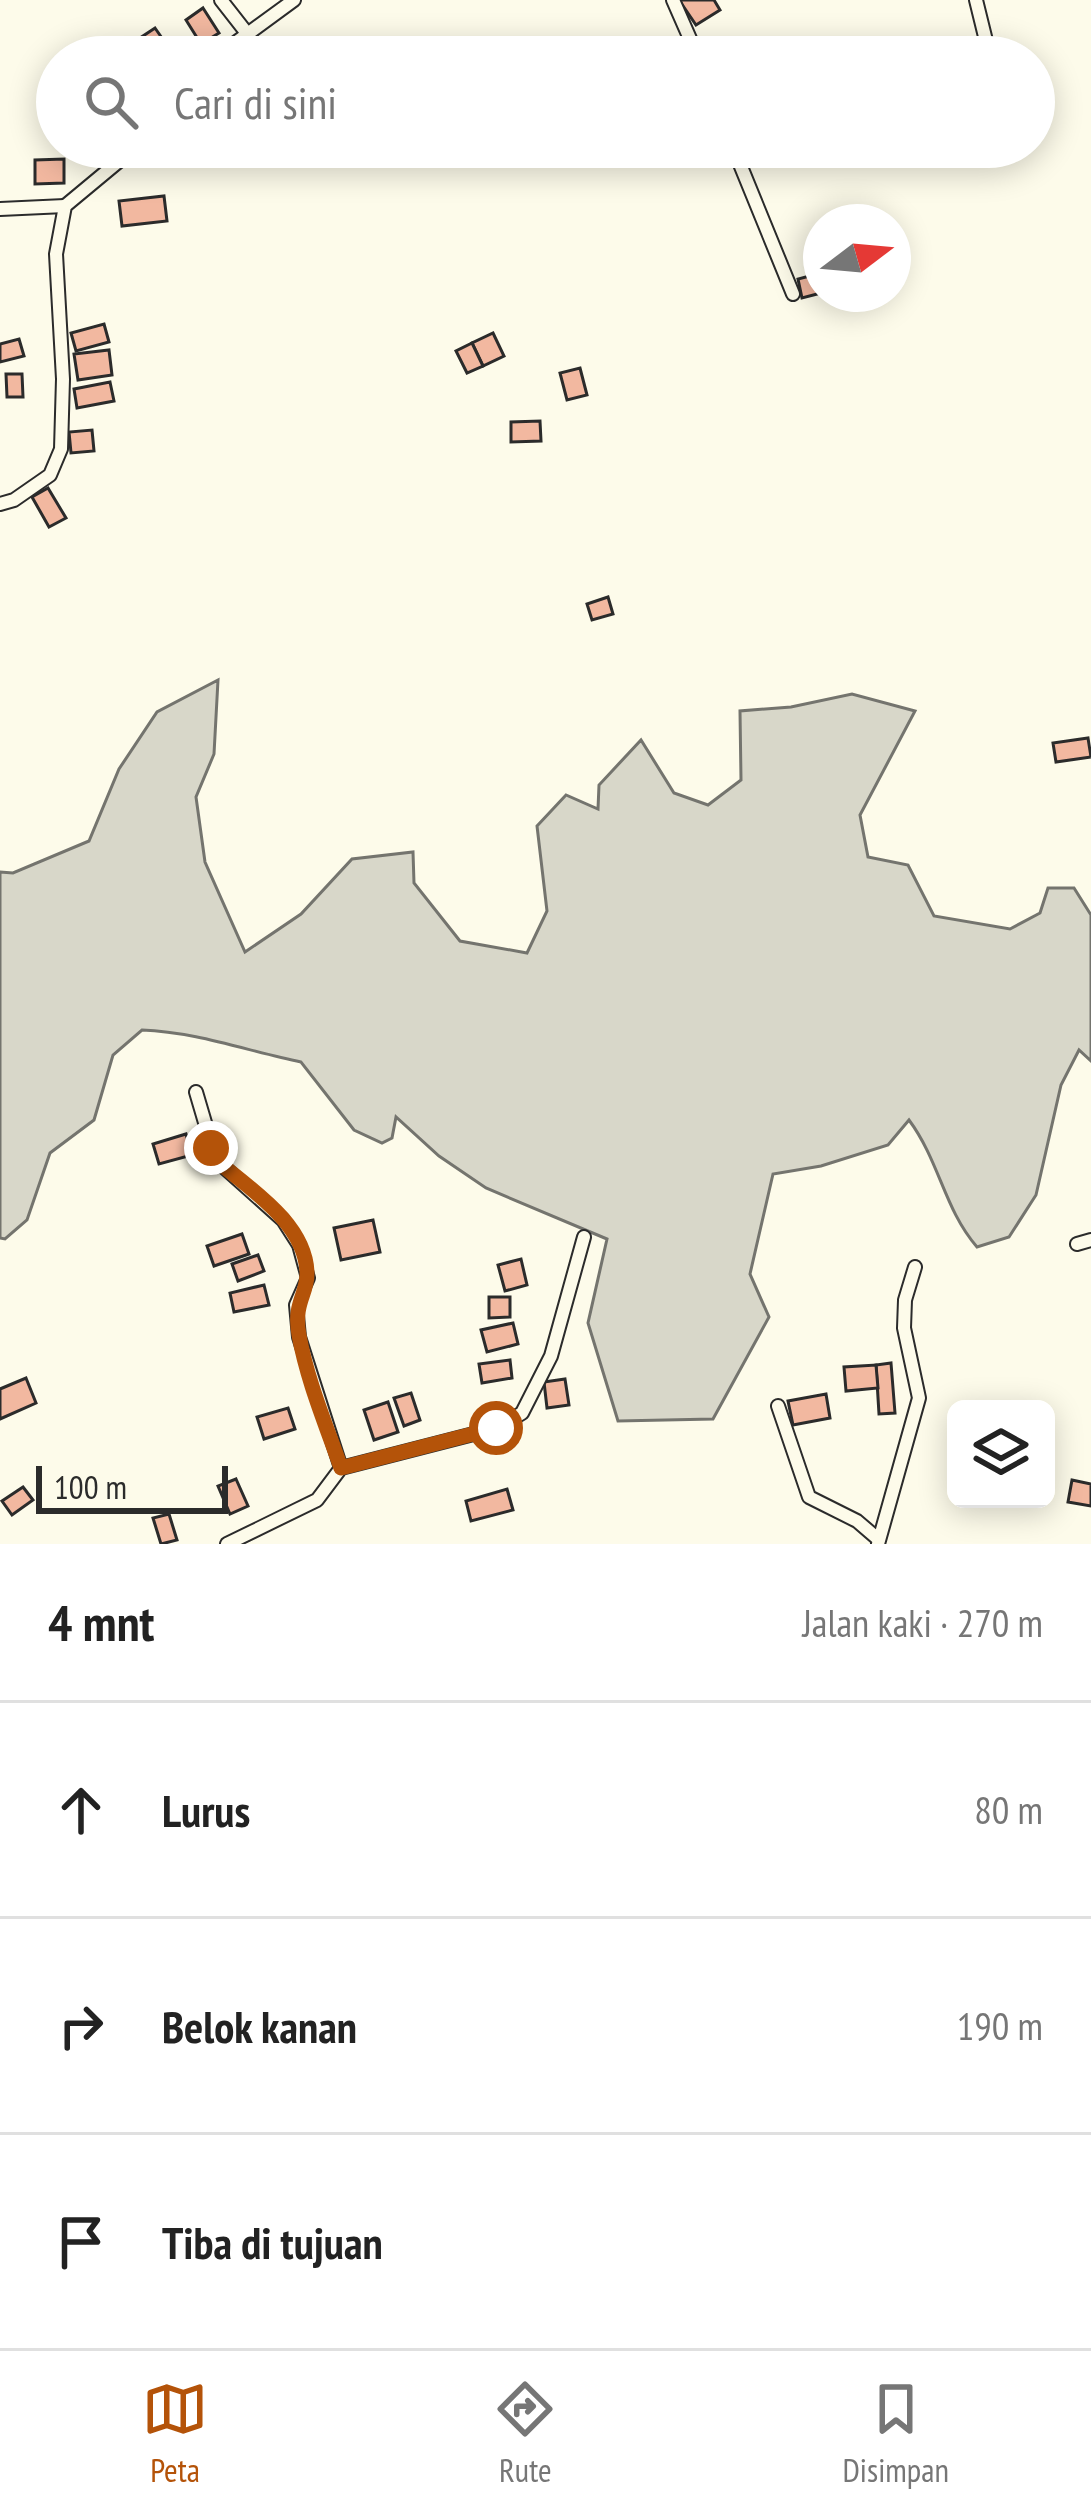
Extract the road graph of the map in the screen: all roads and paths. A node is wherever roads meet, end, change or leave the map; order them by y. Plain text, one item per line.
1 (221, 0) edge
2 (294, 0) edge
3 (673, 0) edge
4 (976, 0) edge
5 (246, 32) junction
6 (241, 36) edge
7 (689, 36) edge
8 (985, 36) edge
9 (111, 168) edge
10 (742, 168) edge
11 (65, 206) junction
12 (0, 209) edge
13 (793, 293) dead end
14 (0, 504) edge
15 (196, 1092) dead end
16 (584, 1237) dead end
17 (915, 1267) dead end
18 (778, 1406) dead end
19 (341, 1468) junction
20 (878, 1542) edge
21 (227, 1544) edge

1 - 5 street
2 - 5 street
3 - 7 street
4 - 8 street
5 - 6 street
9 - 11 street
10 - 13 street
11 - 12 street
11 - 14 street
15 - 19 street
16 - 19 street
17 - 20 street
18 - 20 street
19 - 21 street

